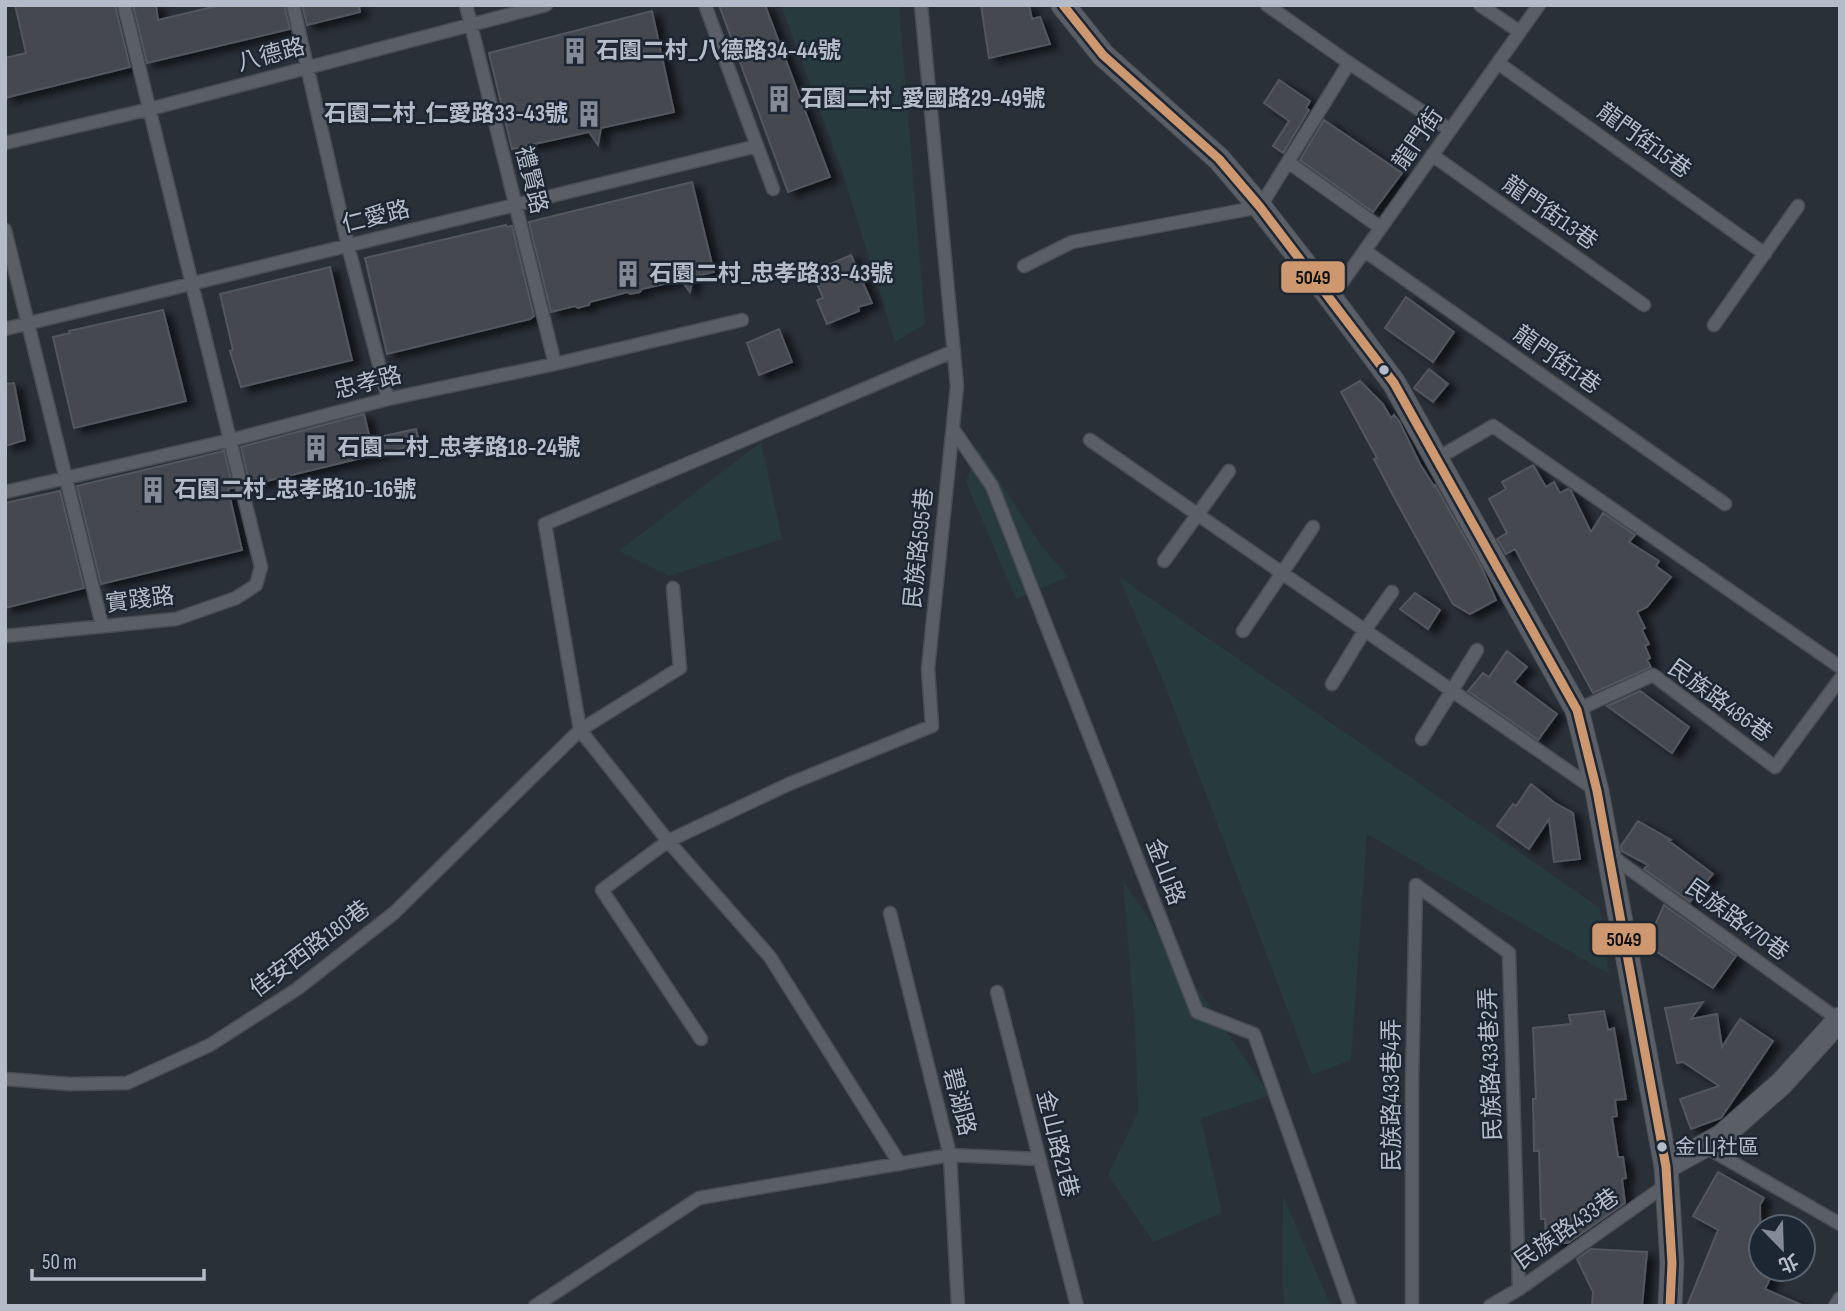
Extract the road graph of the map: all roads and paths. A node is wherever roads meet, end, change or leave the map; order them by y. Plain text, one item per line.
1 (124, 5) edge
2 (293, 5) edge
3 (466, 5) edge
4 (546, 5) edge
5 (705, 5) edge
6 (921, 5) edge
7 (1063, 5) edge
8 (1267, 5) edge
9 (1480, 5) edge
10 (1539, 5) edge
11 (470, 24) junction
12 (1520, 32) junction
13 (1349, 63) junction
14 (1498, 63) junction
15 (308, 67) junction
16 (150, 109) junction
17 (1450, 130) junction
18 (5, 143) edge
19 (757, 145) junction
20 (1432, 156) junction
21 (1288, 162) junction
22 (773, 189) dead end
23 (515, 204) junction
24 (1798, 206) dead end
25 (1260, 207) junction
26 (1381, 228) junction
27 (5, 230) edge
28 (348, 246) junction
29 (1365, 251) junction
30 (1765, 254) junction
31 (1024, 266) dead end
32 (191, 284) junction
33 (1331, 298) junction
34 (1644, 305) dead end
35 (742, 320) dead end
36 (28, 324) junction
37 (1714, 325) dead end
38 (5, 330) edge
39 (954, 351) junction
40 (555, 364) junction
41 (388, 399) junction
42 (953, 429) junction
43 (231, 439) junction
44 (1090, 440) dead end
45 (1436, 459) junction
46 (1229, 471) dead end
47 (65, 479) junction
48 (5, 492) edge
49 (1725, 504) dead end
50 (1198, 514) junction
51 (1313, 527) dead end
52 (1164, 561) dead end
53 (1282, 573) junction
54 (673, 588) dead end
55 (1392, 592) dead end
56 (102, 625) junction
57 (1364, 630) junction
58 (1243, 631) dead end
59 (5, 636) edge
60 (1476, 650) dead end
61 (1840, 667) edge
62 (1840, 679) edge
63 (1332, 684) dead end
64 (1453, 691) junction
65 (1577, 710) junction
66 (580, 730) junction
67 (1422, 739) dead end
68 (1597, 791) junction
69 (668, 841) junction
70 (1609, 855) junction
71 (1416, 885) joint
72 (890, 913) dead end
73 (997, 992) dead end
74 (1840, 1019) edge
75 (701, 1039) dead end
76 (5, 1079) edge
77 (1704, 1146) junction
78 (950, 1155) junction
79 (1040, 1159) junction
80 (900, 1164) junction
81 (1666, 1176) junction
82 (1840, 1224) edge
83 (1519, 1289) junction
84 (1840, 1298) edge
85 (535, 1306) edge
86 (958, 1306) edge
87 (1077, 1306) edge
88 (1350, 1306) edge
89 (1412, 1306) edge
90 (1490, 1306) edge
91 (1670, 1306) edge
92 (1835, 1306) edge

1 - 16 lane
2 - 15 lane
3 - 11 lane, 禮賢路
4 - 11 lane, 八德路
5 - 19 lane
6 - 39 lane, 民族路595巷
7 - 25 street
8 - 13 lane
9 - 12 lane
10 - 12 lane, 龍門街
11 - 15 lane, 八德路
11 - 23 lane, 禮賢路
12 - 14 lane, 龍門街
13 - 17 lane
13 - 21 lane
14 - 17 lane, 龍門街
14 - 30 lane, 龍門街15巷
15 - 16 lane, 八德路
15 - 28 lane
16 - 18 lane, 八德路
16 - 32 lane
17 - 20 lane, 龍門街
19 - 22 lane
19 - 23 lane, 仁愛路
20 - 26 lane, 龍門街
20 - 34 lane, 龍門街13巷
21 - 25 lane
21 - 26 lane
23 - 28 lane, 仁愛路
23 - 40 lane, 禮賢路
24 - 30 lane
25 - 31 lane
25 - 33 street
26 - 29 lane, 龍門街
27 - 36 lane
28 - 32 lane, 仁愛路
28 - 41 lane
29 - 33 lane, 龍門街
29 - 49 lane, 龍門街1巷
30 - 37 lane
32 - 36 lane, 仁愛路
32 - 43 lane
33 - 45 street
35 - 40 lane, 忠孝路
36 - 38 lane, 仁愛路
36 - 47 lane
39 - 42 lane, 民族路595巷
39 - 66 lane
40 - 41 lane, 忠孝路
41 - 43 lane, 忠孝路
42 - 69 lane, 民族路595巷
42 - 88 lane, 金山路
43 - 47 lane, 忠孝路
43 - 56 lane, 實踐路
44 - 50 lane
45 - 61 lane
45 - 65 street
46 - 50 lane
47 - 48 lane, 忠孝路
47 - 56 lane
50 - 52 lane
50 - 53 lane
51 - 53 lane
53 - 57 lane
53 - 58 lane
54 - 66 lane, 佳安西路180巷
55 - 57 lane
56 - 59 lane, 實踐路
57 - 63 lane
57 - 64 lane
60 - 64 lane
62 - 65 lane, 民族路486巷
64 - 67 lane
64 - 68 lane
65 - 68 street
66 - 69 lane
66 - 76 lane, 佳安西路180巷
68 - 70 street
69 - 75 lane, 民族路595巷
69 - 80 lane
70 - 74 lane, 民族路470巷
70 - 81 street
71 - 83 lane, 民族路433巷2弄
71 - 89 lane, 民族路433巷4弄
72 - 78 lane, 碧湖路
73 - 79 lane, 金山路21巷
74 - 77 street
77 - 81 street
77 - 82 lane
78 - 79 lane
78 - 80 lane
78 - 86 lane, 碧湖路
79 - 87 lane, 金山路21巷
80 - 85 lane
81 - 83 lane, 民族路433巷
81 - 91 street
83 - 90 lane, 民族路433巷
84 - 92 lane

